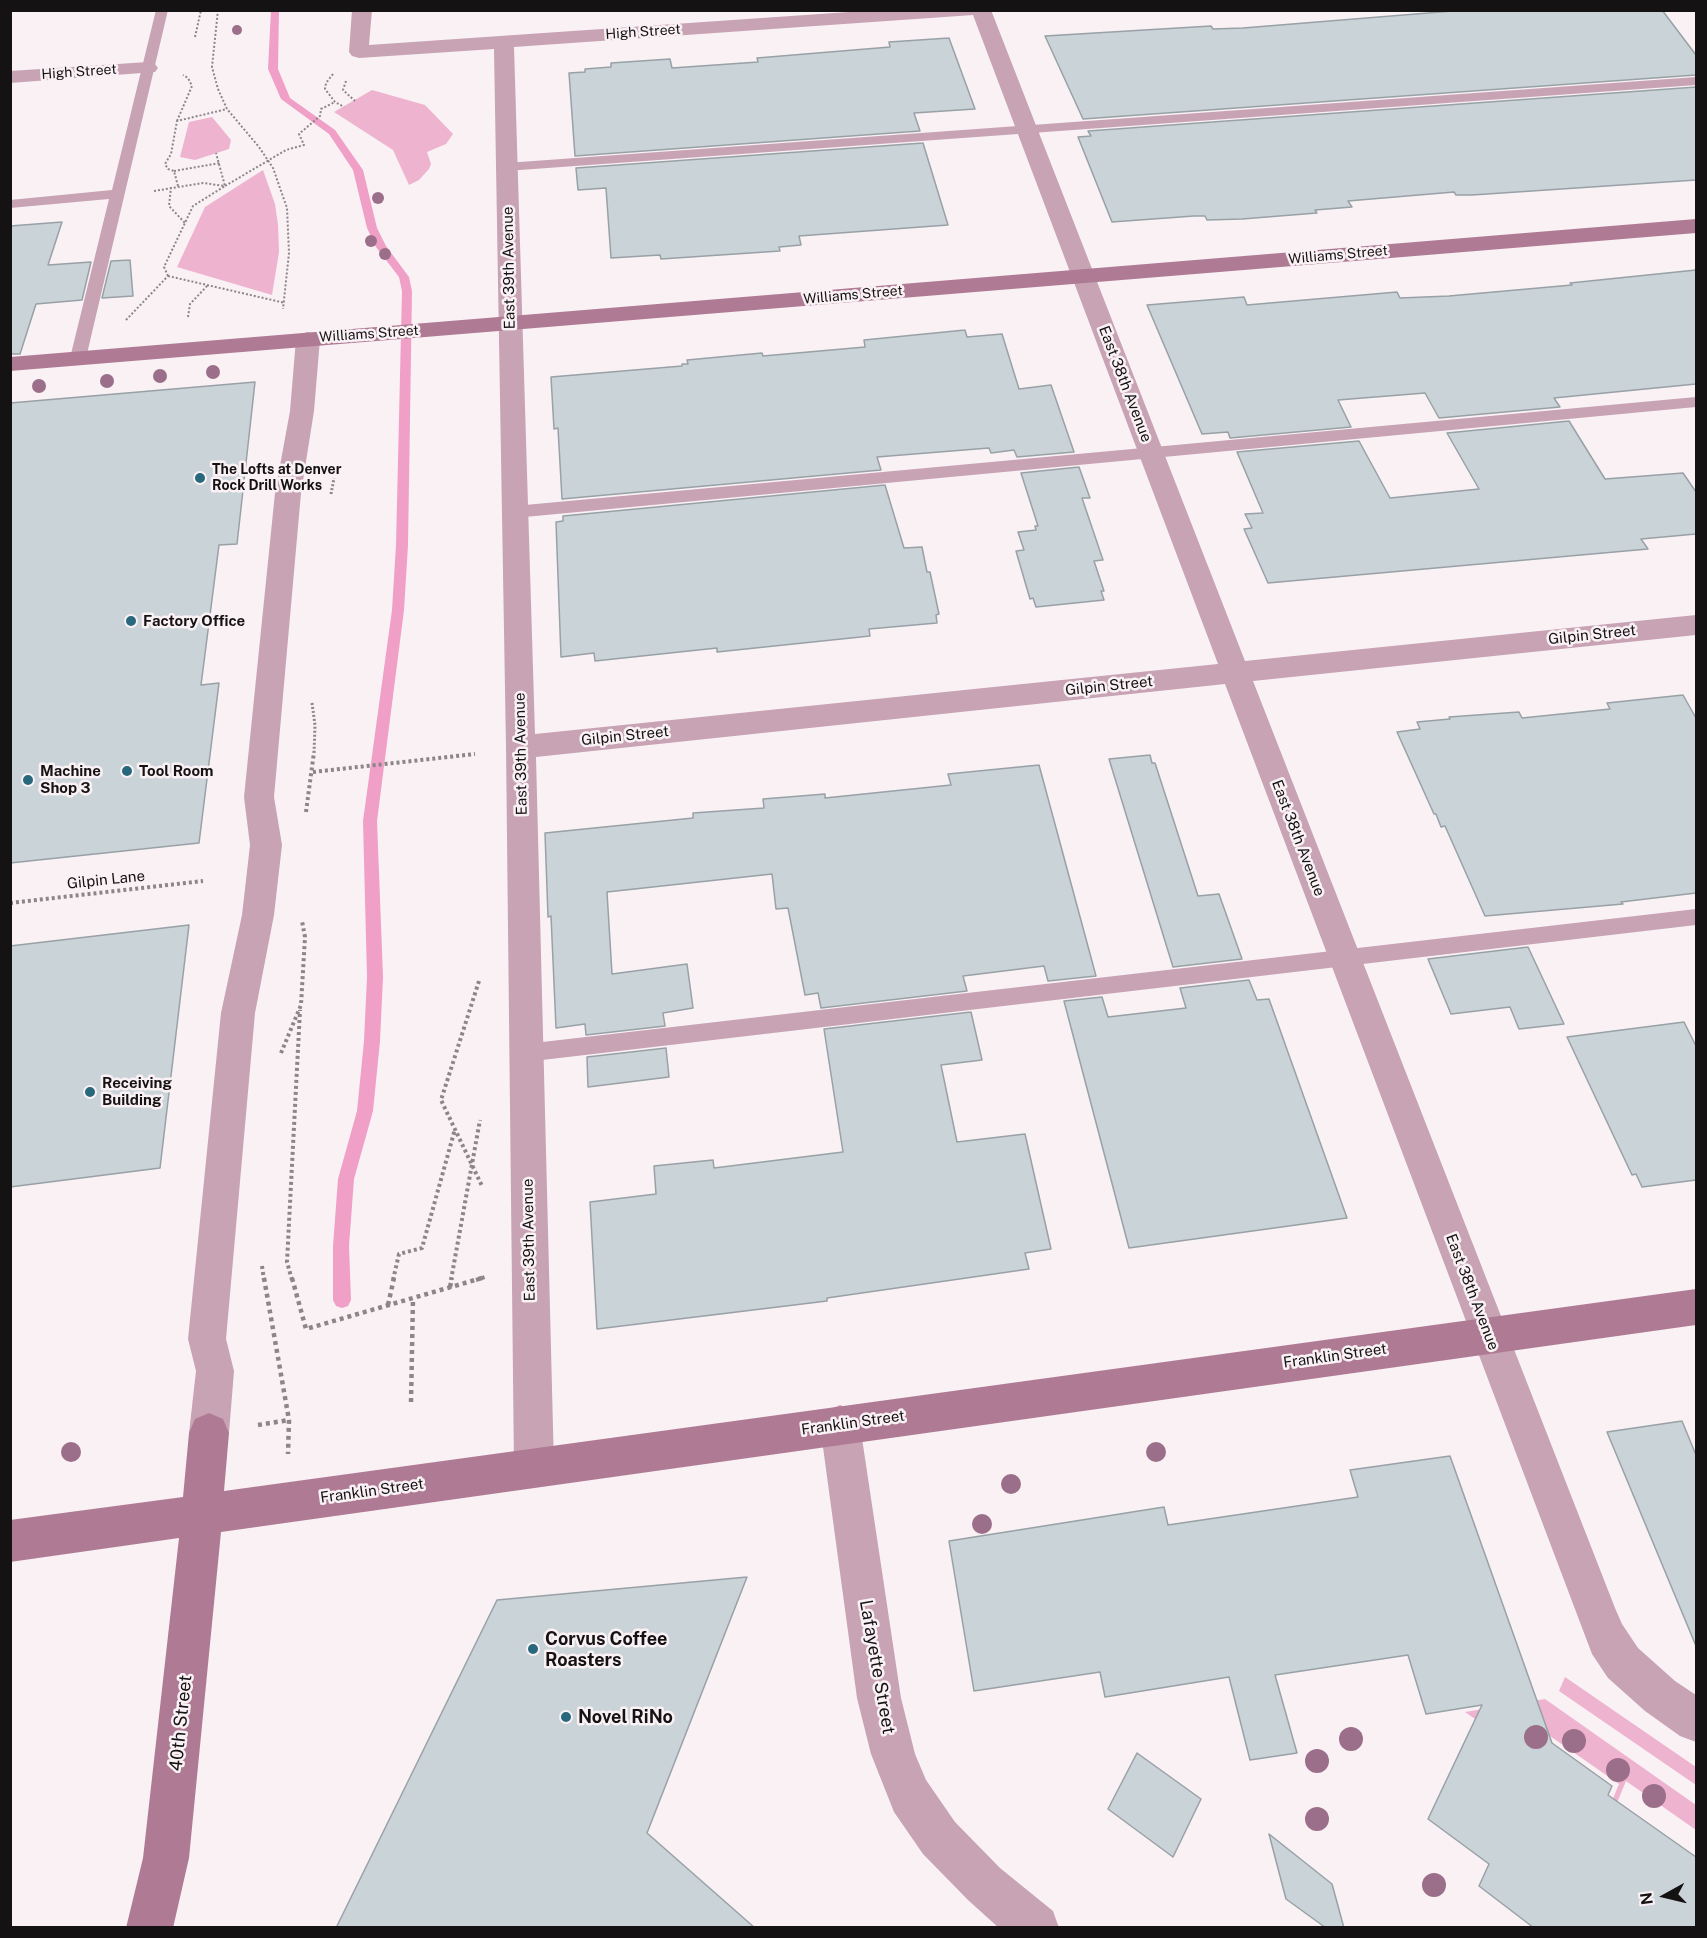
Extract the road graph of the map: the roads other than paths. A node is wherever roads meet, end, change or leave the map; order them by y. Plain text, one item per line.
1 (162, 10) edge
2 (362, 10) edge
3 (969, 10) edge
4 (981, 10) edge
5 (504, 42) junction
6 (148, 68) junction
7 (10, 76) edge
8 (1696, 81) edge
9 (1028, 130) junction
10 (506, 167) junction
11 (117, 194) junction
12 (10, 204) edge
13 (1696, 226) edge
14 (1083, 276) junction
15 (510, 323) junction
16 (308, 339) junction
17 (78, 358) junction
18 (10, 364) edge
19 (1696, 402) edge
20 (1150, 452) junction
21 (514, 512) junction
22 (1696, 625) edge
23 (1236, 673) junction
24 (521, 747) junction
25 (1696, 917) edge
26 (1344, 959) junction
27 (525, 1053) junction
28 (1696, 1307) edge
29 (1489, 1336) junction
30 (840, 1425) junction
31 (534, 1467) junction
32 (201, 1516) junction
33 (10, 1541) edge
34 (1696, 1720) edge
35 (149, 1928) edge
36 (1036, 1928) edge

1 - 6 lane
2 - 5 street, High Street
3 - 5 street, High Street
4 - 9 street, East 38th Avenue
5 - 10 street, East 39th Avenue
6 - 7 street, High Street
6 - 11 lane
8 - 9 lane
9 - 10 lane
9 - 14 street, East 38th Avenue
10 - 15 street, East 39th Avenue
11 - 12 lane
11 - 17 lane
13 - 14 street, Williams Street
14 - 15 street, Williams Street
14 - 20 street, East 38th Avenue
15 - 16 street, Williams Street
15 - 21 street, East 39th Avenue
16 - 17 street, Williams Street
16 - 32 street
17 - 18 street, Williams Street
19 - 20 lane
20 - 21 lane
20 - 23 street, East 38th Avenue
21 - 24 street, East 39th Avenue
22 - 23 street, Gilpin Street
23 - 24 street, Gilpin Street
23 - 26 street, East 38th Avenue
24 - 27 street, East 39th Avenue
25 - 26 lane
26 - 27 lane
26 - 29 street, East 38th Avenue
27 - 31 street, East 39th Avenue
28 - 29 street, Franklin Street
29 - 30 street, Franklin Street
29 - 34 street, East 38th Avenue
30 - 31 street, Franklin Street
30 - 36 street, Lafayette Street
31 - 32 street, Franklin Street
32 - 33 street, Franklin Street
32 - 35 street, 40th Street

